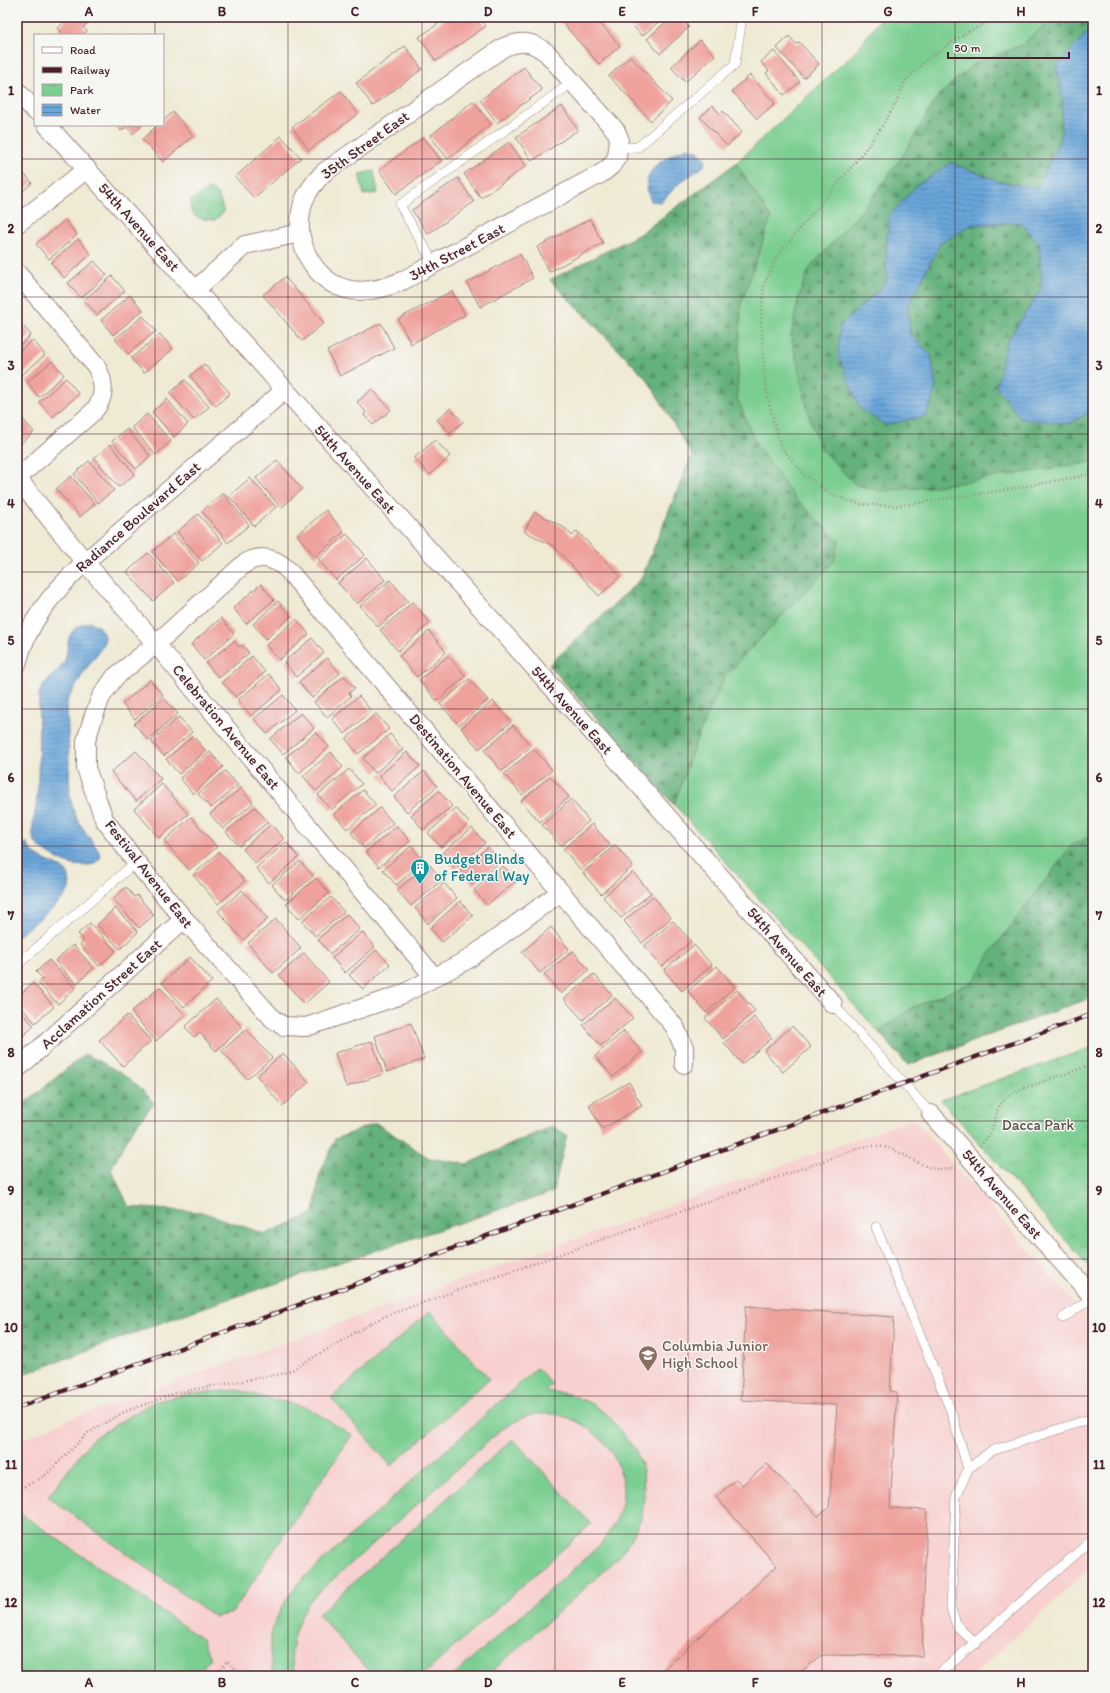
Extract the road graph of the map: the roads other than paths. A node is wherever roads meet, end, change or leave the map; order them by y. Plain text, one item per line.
1 (742, 17) edge
2 (573, 82) junction
3 (17, 91) edge
4 (34, 111) edge
5 (48, 126) edge
6 (619, 148) junction
7 (87, 169) junction
8 (17, 224) edge
9 (300, 233) junction
10 (434, 264) junction
11 (17, 273) edge
12 (195, 290) junction
13 (284, 390) junction
14 (17, 478) edge
15 (267, 558) joint
16 (85, 562) junction
17 (156, 644) junction
18 (17, 664) edge
19 (136, 862) junction
20 (561, 892) junction
21 (184, 919) junction
22 (17, 965) edge
23 (434, 977) junction
24 (833, 1004) joint
25 (684, 1064) dead end
26 (17, 1069) edge
27 (932, 1114) joint
28 (876, 1227) dead end
29 (1093, 1297) edge
30 (1063, 1318) dead end
31 (1093, 1418) edge
32 (968, 1469) junction
33 (1093, 1539) edge
34 (976, 1644) junction
35 (937, 1676) edge

1 - 6 lane
2 - 6 street
2 - 9 street, 35th Street East
2 - 10 lane
3 - 4 street
5 - 7 street, 54th Avenue East
6 - 10 street, 34th Street East
7 - 8 street
7 - 12 street, 54th Avenue East
9 - 10 street, 34th Street East
9 - 12 street
11 - 14 street
12 - 13 street, 54th Avenue East
13 - 16 street, Radiance Boulevard East
13 - 24 street, 54th Avenue East
14 - 16 street, Celebration Avenue East
15 - 17 street, Festival Avenue East
15 - 20 street, Destination Avenue East
16 - 17 street, Celebration Avenue East
16 - 18 street, Radiance Boulevard East
17 - 19 street, Festival Avenue East
17 - 23 street, Celebration Avenue East
19 - 21 street, Festival Avenue East
19 - 22 lane
20 - 23 street
20 - 25 street, Destination Avenue East
21 - 23 street, Festival Avenue East
21 - 26 street, Acclamation Street East
24 - 27 lane, 54th Avenue East
27 - 29 street, 54th Avenue East
28 - 32 lane
29 - 30 lane
31 - 32 lane
32 - 34 lane
33 - 34 lane
34 - 35 lane

